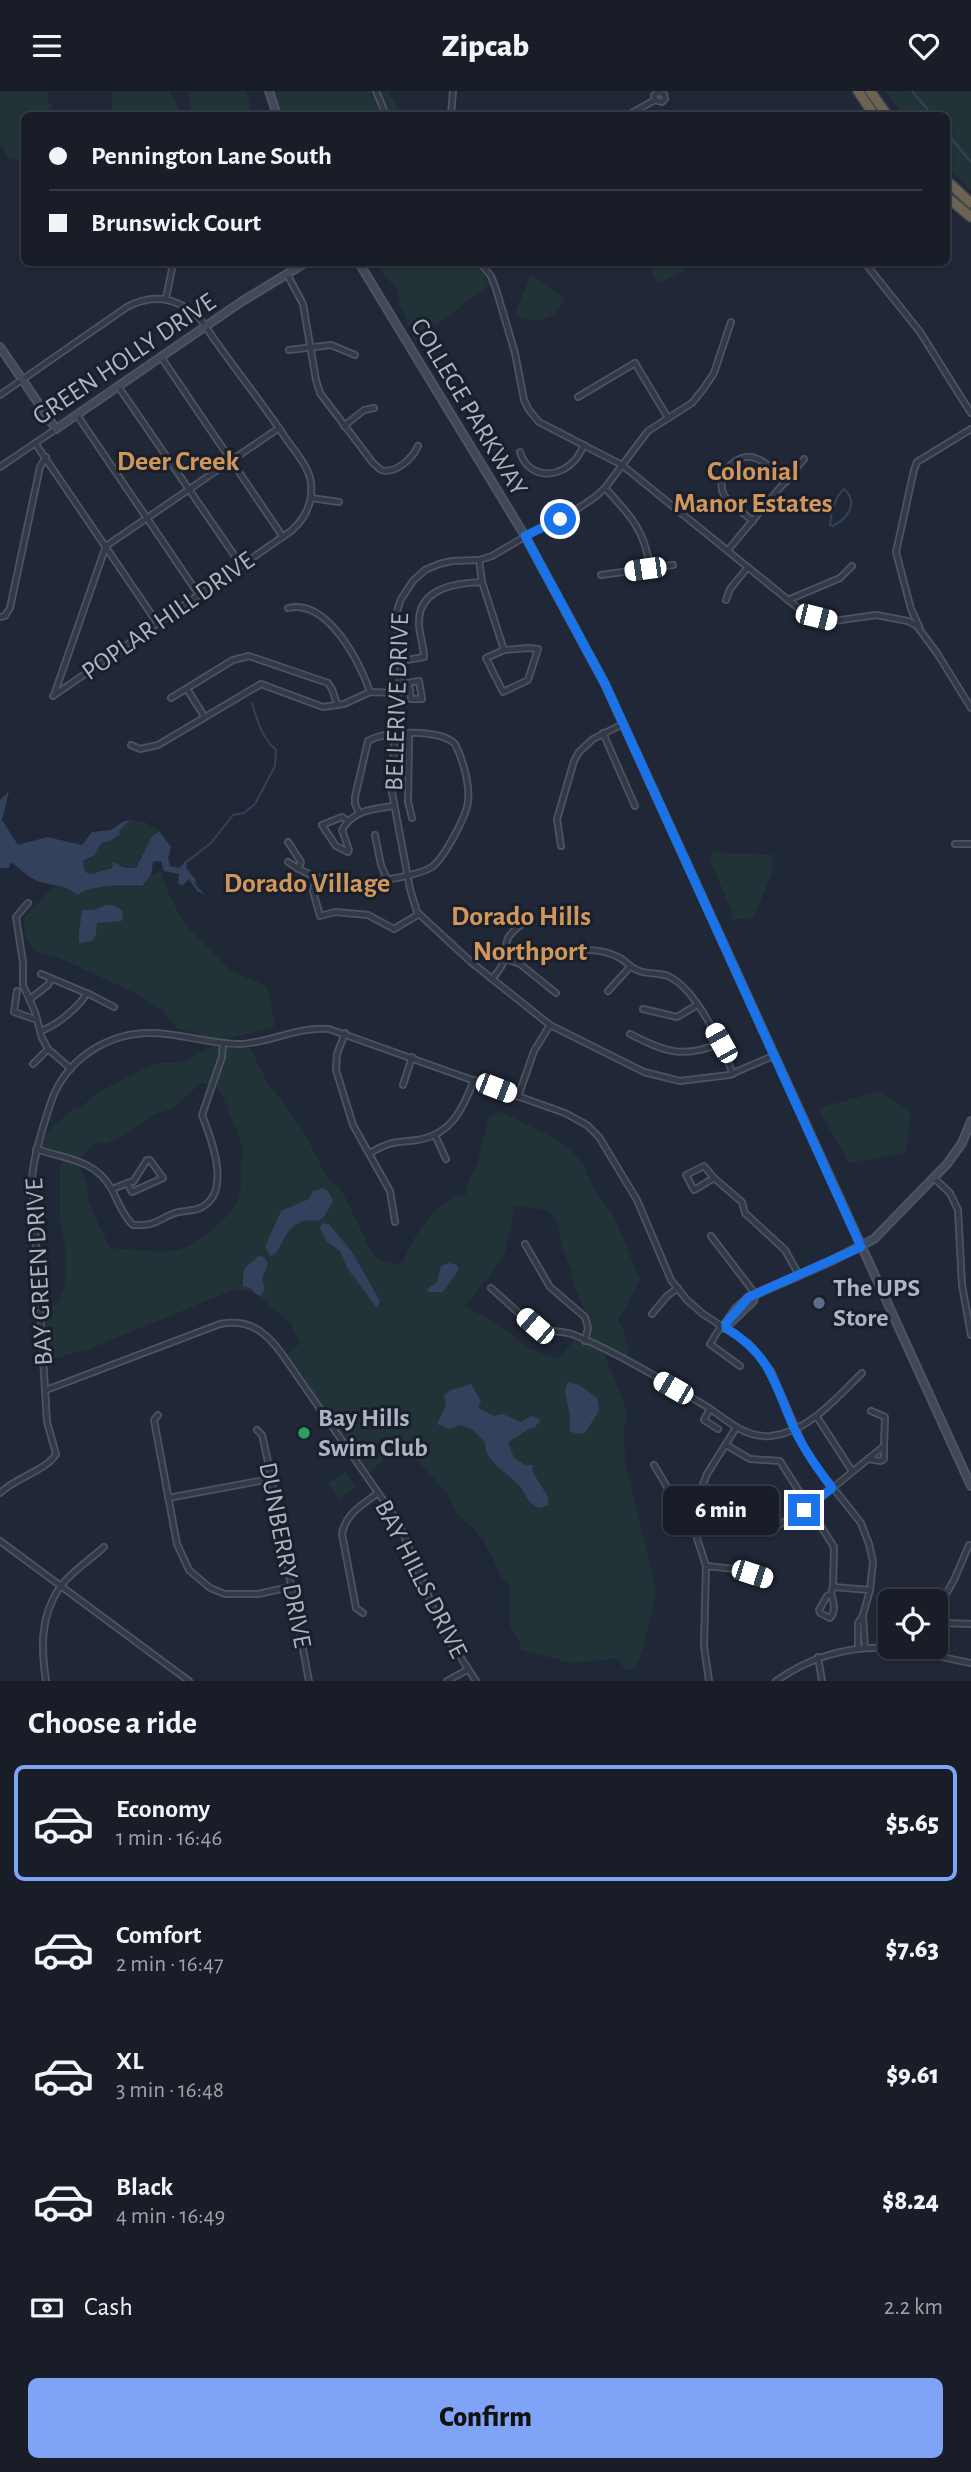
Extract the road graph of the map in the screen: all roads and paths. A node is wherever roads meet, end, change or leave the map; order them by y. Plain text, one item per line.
1 (269, 91) edge
2 (376, 91) edge
3 (453, 91) edge
4 (858, 91) edge
5 (870, 91) edge
6 (876, 91) edge
7 (654, 100) dead end
8 (276, 112) edge
9 (385, 112) edge
10 (451, 112) edge
11 (633, 112) edge
12 (872, 112) edge
13 (885, 112) edge
14 (891, 112) edge
15 (950, 184) edge
16 (950, 200) edge
17 (971, 203) edge
18 (971, 217) edge
19 (301, 266) edge
20 (361, 266) edge
21 (483, 266) edge
22 (867, 266) edge
23 (172, 269) dead end
24 (287, 274) junction
25 (166, 298) junction
26 (731, 322) dead end
27 (205, 327) junction
28 (0, 347) edge
29 (310, 348) junction
30 (289, 350) dead end
31 (355, 355) dead end
32 (161, 356) junction
33 (23, 379) junction
34 (118, 386) junction
35 (0, 395) edge
36 (578, 397) dead end
37 (374, 408) dead end
38 (971, 413) edge
39 (77, 415) junction
40 (668, 418) junction
41 (344, 426) junction
42 (279, 428) junction
43 (56, 429) junction
44 (971, 429) edge
45 (35, 443) junction
46 (418, 446) dead end
47 (584, 446) junction
48 (520, 452) dead end
49 (46, 457) junction
50 (804, 459) dead end
51 (233, 460) junction
52 (622, 465) junction
53 (0, 467) edge
54 (786, 482) junction
55 (605, 488) junction
56 (190, 490) junction
57 (311, 498) junction
58 (339, 502) dead end
59 (147, 518) junction
60 (753, 520) junction
61 (525, 536) junction
62 (283, 537) junction
63 (106, 546) junction
64 (729, 550) junction
65 (479, 560) junction
66 (241, 565) junction
67 (673, 565) dead end
68 (852, 566) dead end
69 (748, 567) junction
70 (650, 568) junction
71 (601, 575) dead end
72 (482, 582) junction
73 (199, 595) junction
74 (726, 600) dead end
75 (787, 601) junction
76 (288, 608) dead end
77 (0, 617) edge
78 (158, 624) junction
79 (922, 630) junction
80 (504, 650) junction
81 (401, 661) junction
82 (187, 689) junction
83 (410, 690) junction
84 (398, 691) junction
85 (370, 692) junction
86 (171, 698) dead end
87 (337, 704) junction
88 (971, 708) edge
89 (204, 716) junction
90 (623, 724) junction
91 (395, 733) junction
92 (409, 733) junction
93 (603, 733) junction
94 (131, 744) dead end
95 (394, 806) junction
96 (635, 806) dead end
97 (359, 813) junction
98 (412, 818) dead end
99 (348, 821) junction
100 (375, 835) dead end
101 (288, 842) dead end
102 (955, 844) dead end
103 (971, 844) edge
104 (561, 846) dead end
105 (288, 862) dead end
106 (298, 869) junction
107 (407, 876) junction
108 (316, 878) junction
109 (387, 879) junction
110 (28, 903) dead end
111 (419, 914) junction
112 (521, 925) dead end
113 (562, 952) dead end
114 (504, 958) junction
115 (630, 967) junction
116 (41, 974) dead end
117 (51, 979) junction
118 (492, 979) junction
119 (16, 991) dead end
120 (608, 991) dead end
121 (87, 993) junction
122 (556, 993) dead end
123 (30, 999) junction
124 (697, 1005) junction
125 (114, 1007) dead end
126 (643, 1009) dead end
127 (38, 1020) junction
128 (550, 1025) junction
129 (40, 1031) junction
130 (345, 1033) junction
131 (630, 1034) dead end
132 (721, 1043) junction
133 (223, 1044) junction
134 (48, 1049) junction
135 (773, 1056) junction
136 (412, 1058) junction
137 (33, 1065) dead end
138 (71, 1069) junction
139 (733, 1074) junction
140 (474, 1080) junction
141 (403, 1085) dead end
142 (518, 1097) junction
143 (971, 1121) edge
144 (435, 1135) junction
145 (36, 1149) junction
146 (370, 1153) junction
147 (446, 1159) dead end
148 (714, 1178) junction
149 (935, 1178) junction
150 (127, 1184) junction
151 (112, 1189) junction
152 (395, 1222) dead end
153 (711, 1236) dead end
154 (524, 1244) dead end
155 (861, 1247) junction
156 (799, 1275) junction
157 (491, 1288) dead end
158 (678, 1288) junction
159 (755, 1296) junction
160 (652, 1314) dead end
161 (723, 1327) junction
162 (971, 1335) edge
163 (585, 1341) junction
164 (740, 1366) dead end
165 (862, 1374) dead end
166 (46, 1390) junction
167 (710, 1409) junction
168 (871, 1411) dead end
169 (158, 1415) dead end
170 (817, 1417) junction
171 (736, 1428) junction
172 (794, 1428) junction
173 (718, 1429) dead end
174 (257, 1430) dead end
175 (726, 1445) junction
176 (884, 1446) junction
177 (868, 1459) junction
178 (654, 1465) dead end
179 (852, 1471) junction
180 (270, 1479) junction
181 (971, 1486) edge
182 (832, 1488) junction
183 (0, 1493) edge
184 (378, 1493) junction
185 (168, 1498) junction
186 (808, 1507) junction
187 (694, 1509) junction
188 (769, 1525) junction
189 (0, 1541) edge
190 (969, 1545) dead end
191 (104, 1547) dead end
192 (706, 1566) junction
193 (769, 1579) dead end
194 (61, 1587) junction
195 (290, 1587) junction
196 (833, 1587) junction
197 (948, 1589) edge
198 (870, 1590) junction
199 (831, 1594) junction
200 (363, 1613) dead end
201 (863, 1615) junction
202 (948, 1623) edge
203 (971, 1625) edge
204 (865, 1648) junction
205 (878, 1648) edge
206 (858, 1649) junction
207 (818, 1657) junction
208 (948, 1658) edge
209 (971, 1663) edge
210 (469, 1672) junction
211 (46, 1681) edge
212 (189, 1681) edge
213 (309, 1681) edge
214 (447, 1681) edge
215 (470, 1681) edge
216 (476, 1681) edge
217 (709, 1681) edge
218 (776, 1681) edge
219 (822, 1681) edge

1 - 8 main road
2 - 9 street
3 - 10 street
4 - 12 highway
5 - 13 highway
6 - 14 highway
7 - 11 street
15 - 17 highway
16 - 18 highway
19 - 24 main road, GREEN HOLLY DRIVE
20 - 61 main road, COLLEGE PARKWAY
21 - 47 street
22 - 38 street
23 - 25 street
24 - 27 main road, GREEN HOLLY DRIVE
24 - 29 street
25 - 27 street
25 - 33 street
26 - 40 street, BELLERIVE DRIVE
27 - 32 main road, GREEN HOLLY DRIVE
27 - 42 street
28 - 33 main road
29 - 30 street
29 - 31 street
29 - 41 street
32 - 34 main road, GREEN HOLLY DRIVE
32 - 51 street
33 - 35 street
33 - 43 main road
34 - 39 main road, GREEN HOLLY DRIVE
34 - 56 street
36 - 40 street
37 - 41 street
39 - 43 main road, GREEN HOLLY DRIVE
39 - 59 street
40 - 52 street, BELLERIVE DRIVE
41 - 46 street
42 - 51 street
42 - 57 street
43 - 45 street, GREEN HOLLY DRIVE
44 - 79 street
45 - 49 street
45 - 53 street, GREEN HOLLY DRIVE
47 - 48 street
47 - 52 street
49 - 63 street
49 - 77 street
50 - 54 street
51 - 56 street
51 - 62 street
52 - 55 street, BELLERIVE DRIVE
52 - 64 street
54 - 60 street
54 - 60 street
55 - 61 street, BELLERIVE DRIVE
55 - 70 street
56 - 59 street
56 - 66 street
57 - 58 street
57 - 62 street, POPLAR HILL DRIVE
59 - 63 street
59 - 73 street
60 - 64 street
61 - 65 street, BELLERIVE DRIVE
61 - 90 main road, COLLEGE PARKWAY
62 - 66 street, POPLAR HILL DRIVE
63 - 78 street
63 - 78 street, POPLAR HILL DRIVE
64 - 69 street
65 - 72 street
65 - 81 street, BELLERIVE DRIVE
66 - 73 street, POPLAR HILL DRIVE
67 - 70 street
68 - 75 street
69 - 74 street
69 - 75 street
70 - 71 street
72 - 80 street
72 - 81 street
73 - 78 street, POPLAR HILL DRIVE
75 - 79 street
76 - 85 street
79 - 88 street
80 - 80 street
81 - 84 street, BELLERIVE DRIVE
82 - 86 street
82 - 87 street
82 - 89 street
83 - 83 street
83 - 84 street
84 - 85 street
84 - 91 street, BELLERIVE DRIVE
85 - 87 street
87 - 89 street
89 - 94 street
90 - 93 street
90 - 135 main road, COLLEGE PARKWAY
91 - 92 street
91 - 95 street, BELLERIVE DRIVE
91 - 97 street
92 - 98 street
92 - 107 street
93 - 96 street
93 - 104 street
95 - 97 street
95 - 107 street, BELLERIVE DRIVE
97 - 99 street
99 - 99 street
100 - 109 street
101 - 106 street
102 - 103 street
105 - 106 street
106 - 108 street
107 - 109 street
107 - 111 street, BELLERIVE DRIVE
108 - 109 street
108 - 111 street
110 - 123 street
111 - 118 street, BELLERIVE DRIVE
112 - 114 street
113 - 115 street
114 - 118 street
114 - 122 street
115 - 120 street
115 - 124 street
116 - 117 street
117 - 121 street
117 - 123 street
118 - 128 street, BELLERIVE DRIVE
119 - 127 street
121 - 125 street
121 - 129 street
123 - 127 street
124 - 126 street
124 - 132 street
127 - 129 street
128 - 139 street, BELLERIVE DRIVE
128 - 142 street
129 - 134 street
130 - 133 street, BAY GREEN DRIVE
130 - 136 street, BAY GREEN DRIVE
130 - 146 street
131 - 132 street
132 - 139 street
133 - 138 street, BAY GREEN DRIVE
133 - 151 street
134 - 137 street
134 - 138 street
135 - 139 street, BELLERIVE DRIVE
135 - 155 main road, COLLEGE PARKWAY
136 - 140 street, BAY GREEN DRIVE
136 - 141 street
138 - 145 street, BAY GREEN DRIVE
140 - 142 street, BAY GREEN DRIVE
140 - 144 street
142 - 158 street, BAY GREEN DRIVE
143 - 149 main road
144 - 146 street
144 - 147 street
145 - 151 street
145 - 166 street, BAY GREEN DRIVE
146 - 152 street
148 - 148 street
148 - 156 street
149 - 155 main road
149 - 162 street
150 - 150 street
150 - 151 street
153 - 159 street
154 - 163 street
155 - 156 main road
155 - 181 main road, COLLEGE PARKWAY
156 - 159 main road
157 - 163 street
158 - 160 street
158 - 161 street, BAY GREEN DRIVE
159 - 161 main road
161 - 164 street
161 - 172 street, BAY GREEN DRIVE
163 - 167 street
165 - 170 street
166 - 183 street, BAY GREEN DRIVE
166 - 184 street, BAY HILLS DRIVE
167 - 171 street
167 - 173 street
168 - 176 street
169 - 185 street
170 - 172 street
170 - 179 street
171 - 172 street
171 - 175 street
172 - 182 street, BAY GREEN DRIVE
174 - 180 street, DUNBERRY DRIVE
175 - 186 street
175 - 187 street
176 - 177 street
176 - 177 street
177 - 179 street
178 - 187 street
179 - 182 street
180 - 185 street
180 - 195 street, DUNBERRY DRIVE
182 - 186 street
182 - 198 street, BAY GREEN DRIVE
184 - 200 street
184 - 210 street, BAY HILLS DRIVE
185 - 195 street
186 - 188 street
186 - 196 street
187 - 192 street
188 - 188 street
189 - 194 street
190 - 197 street
191 - 194 street
192 - 193 street
192 - 217 street
194 - 211 street
194 - 212 street
195 - 213 street, DUNBERRY DRIVE
196 - 198 street
196 - 199 street
198 - 201 street, BAY GREEN DRIVE
199 - 199 street
201 - 204 street, BAY GREEN DRIVE
201 - 206 street, BAY GREEN DRIVE
202 - 203 street
204 - 205 street
204 - 206 street
206 - 207 street
207 - 218 street
207 - 219 street
208 - 209 street
210 - 214 street
210 - 215 street, BAY HILLS DRIVE
210 - 216 street, BAY HILLS DRIVE

